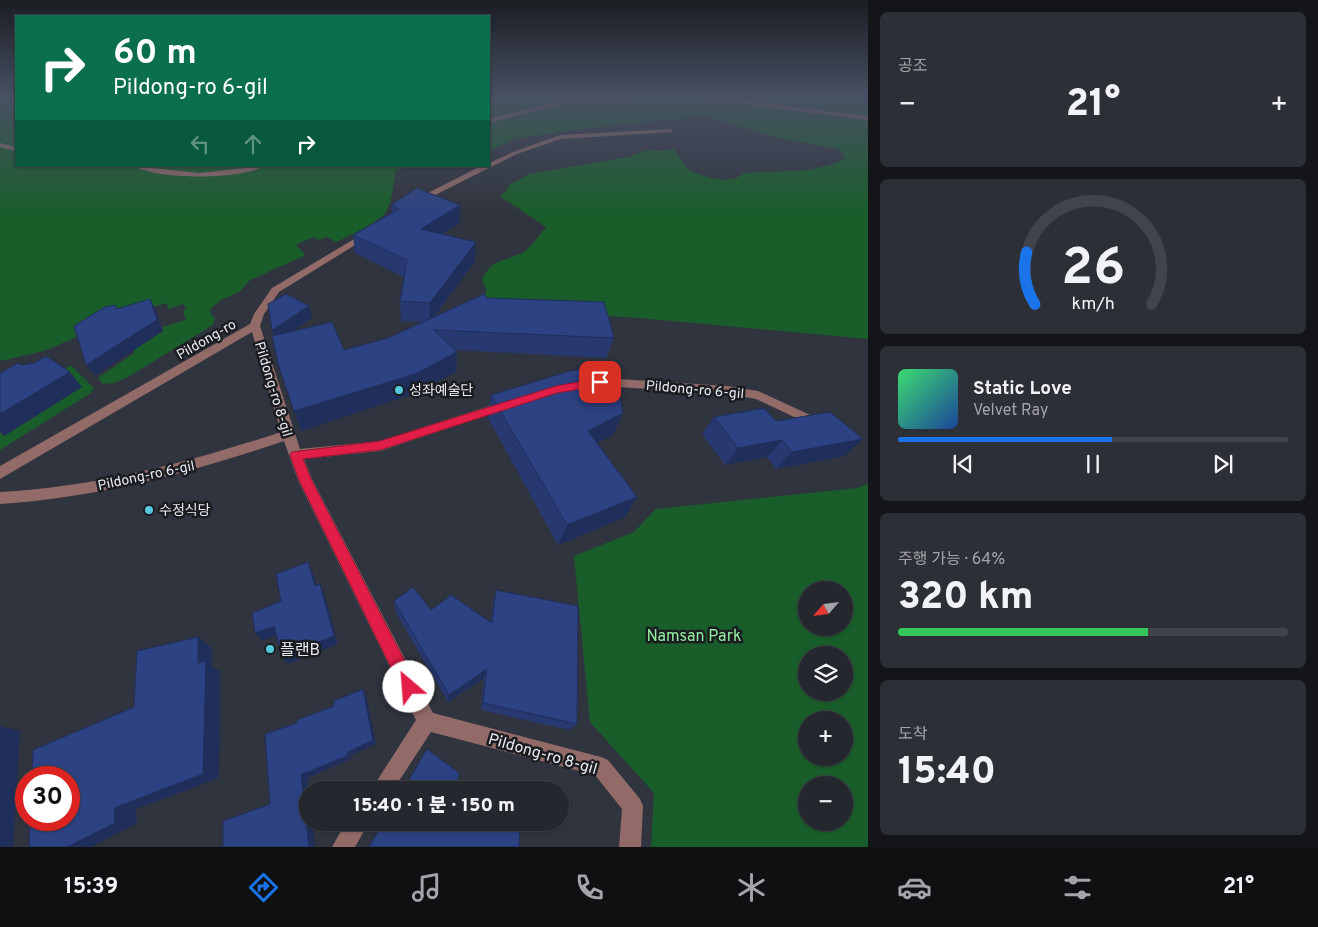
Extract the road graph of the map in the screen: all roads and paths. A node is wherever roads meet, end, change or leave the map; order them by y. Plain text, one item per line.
1 (569, 137) edge
2 (0, 145) edge
3 (15, 149) edge
4 (490, 165) edge
5 (141, 167) edge
6 (256, 167) edge
7 (486, 167) edge
8 (406, 208) edge
9 (375, 230) edge
10 (255, 326) junction
11 (592, 384) edge
12 (515, 402) edge
13 (829, 432) edge
14 (288, 434) junction
15 (296, 455) junction
16 (0, 474) edge
17 (0, 498) edge
18 (427, 721) junction
19 (387, 781) edge
20 (353, 831) edge
21 (343, 847) edge
22 (630, 847) edge

1 - 4 street
2 - 3 street
5 - 6 street
7 - 8 street
9 - 10 street, Pildong-ro
10 - 14 street, Pildong-ro 8-gil
10 - 16 street, Pildong-ro
11 - 13 street, Pildong-ro 6-gil
12 - 15 street
14 - 15 street, Pildong-ro 8-gil
14 - 17 street, Pildong-ro 6-gil
15 - 18 street, Pildong-ro 8-gil
18 - 19 street
18 - 22 street, Pildong-ro 8-gil
20 - 21 street

